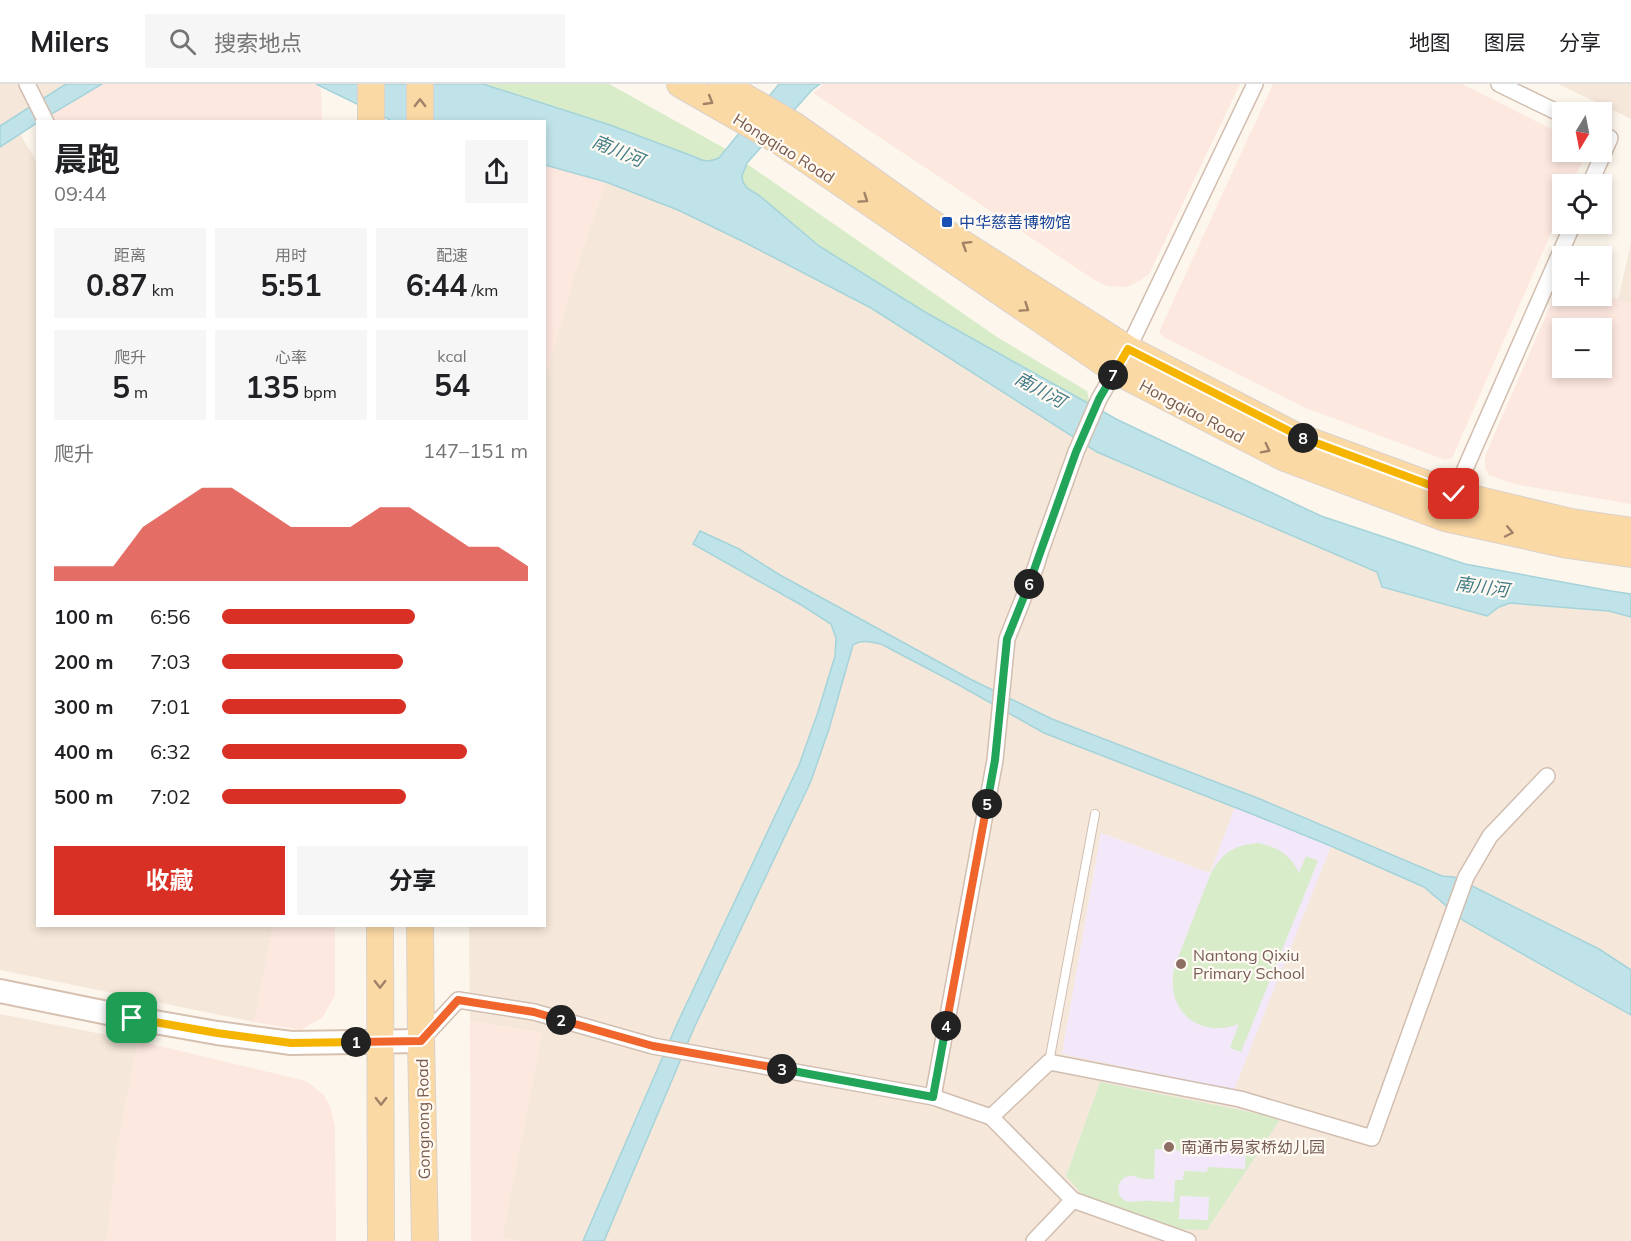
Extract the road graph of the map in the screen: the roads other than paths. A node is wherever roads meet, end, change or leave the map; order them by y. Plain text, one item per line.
1 (27, 84) edge
2 (371, 84) edge
3 (420, 84) edge
4 (680, 84) edge
5 (722, 84) edge
6 (1255, 84) edge
7 (1499, 84) edge
8 (1552, 110) edge
9 (747, 111) junction
10 (45, 120) edge
11 (371, 120) edge
12 (420, 120) edge
13 (788, 134) junction
14 (1569, 234) edge
15 (1128, 349) junction
16 (1116, 371) junction
17 (1454, 494) junction
18 (1631, 531) edge
19 (1631, 554) edge
20 (1547, 776) dead end
21 (1095, 814) dead end
22 (380, 927) edge
23 (420, 927) edge
24 (0, 992) edge
25 (421, 1041) junction
26 (380, 1042) junction
27 (1049, 1062) junction
28 (933, 1097) junction
29 (991, 1117) junction
30 (1073, 1200) junction
31 (381, 1241) edge
32 (425, 1241) edge
33 (1034, 1241) edge
34 (1188, 1241) edge

1 - 10 street
2 - 11 main road
12 -> 3 main road
4 -> 9 main road, Hongqiao Road
5 - 9 main road, Hongqiao Road
6 - 15 street
7 - 8 street
9 - 13 main road, Hongqiao Road
15 -> 13 main road, Hongqiao Road
13 -> 16 main road, Hongqiao Road
14 - 17 street
15 - 16 street
15 - 17 main road, Hongqiao Road
16 -> 19 main road, Hongqiao Road
16 - 28 street
17 - 18 main road, Hongqiao Road
20 - 27 street
21 - 27 lane
22 -> 26 main road
23 - 25 main road, Gongnong Road
24 - 26 street
25 - 26 street
25 - 28 street
25 - 32 main road, Gongnong Road
26 -> 31 main road
27 - 29 street
28 - 29 street
29 - 30 street
30 - 33 street
30 - 34 street

